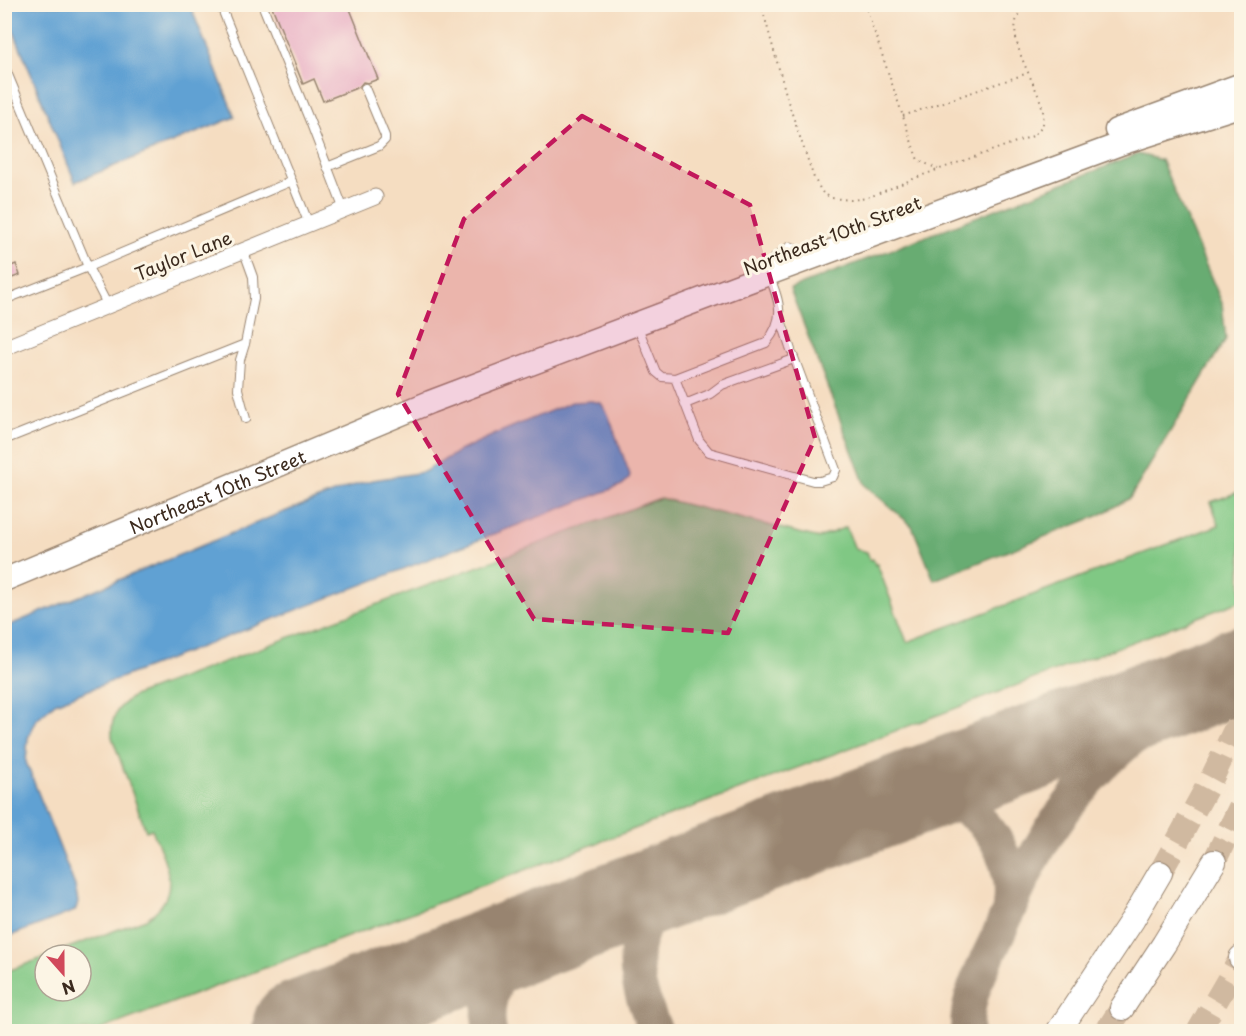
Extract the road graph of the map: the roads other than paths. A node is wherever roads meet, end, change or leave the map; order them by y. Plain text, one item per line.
1 (220, 4) edge
2 (261, 4) edge
3 (4, 65) edge
4 (1242, 84) edge
5 (364, 88) dead end
6 (1242, 105) edge
7 (1057, 159) junction
8 (327, 167) junction
9 (292, 181) junction
10 (375, 197) dead end
11 (344, 210) junction
12 (309, 224) junction
13 (791, 250) junction
14 (244, 252) junction
15 (88, 267) junction
16 (768, 274) junction
17 (4, 300) edge
18 (108, 306) junction
19 (779, 316) junction
20 (636, 324) junction
21 (245, 344) junction
22 (4, 348) edge
23 (793, 355) junction
24 (675, 378) junction
25 (430, 402) junction
26 (685, 404) junction
27 (246, 419) dead end
28 (4, 440) edge
29 (4, 580) edge
30 (1214, 862) tunnel mouth
31 (1160, 873) tunnel mouth
32 (1122, 1008) tunnel mouth
33 (1058, 1032) edge

1 - 9 lane
2 - 8 lane
3 - 15 lane
4 - 7 street, Northeast 10th Street
5 - 8 lane
6 - 7 street, Northeast 10th Street
7 - 13 street, Northeast 10th Street
7 - 16 street, Northeast 10th Street
8 - 11 lane
9 - 12 lane
9 - 15 lane
10 - 11 street, Taylor Lane
11 - 12 street, Taylor Lane
12 - 14 street, Taylor Lane
13 - 16 street
13 - 25 street, Northeast 10th Street
14 - 18 street, Taylor Lane
14 - 21 lane
15 - 17 lane
15 - 18 lane
16 - 19 lane
16 - 20 street, Northeast 10th Street
18 - 22 street, Taylor Lane
19 - 23 lane
19 - 24 lane
20 - 24 lane
20 - 25 street, Northeast 10th Street
21 - 27 lane
21 - 28 lane
23 - 26 lane
23 - 26 lane
24 - 26 lane
25 - 29 street, Northeast 10th Street
30 - 32 main road
31 - 33 main road

